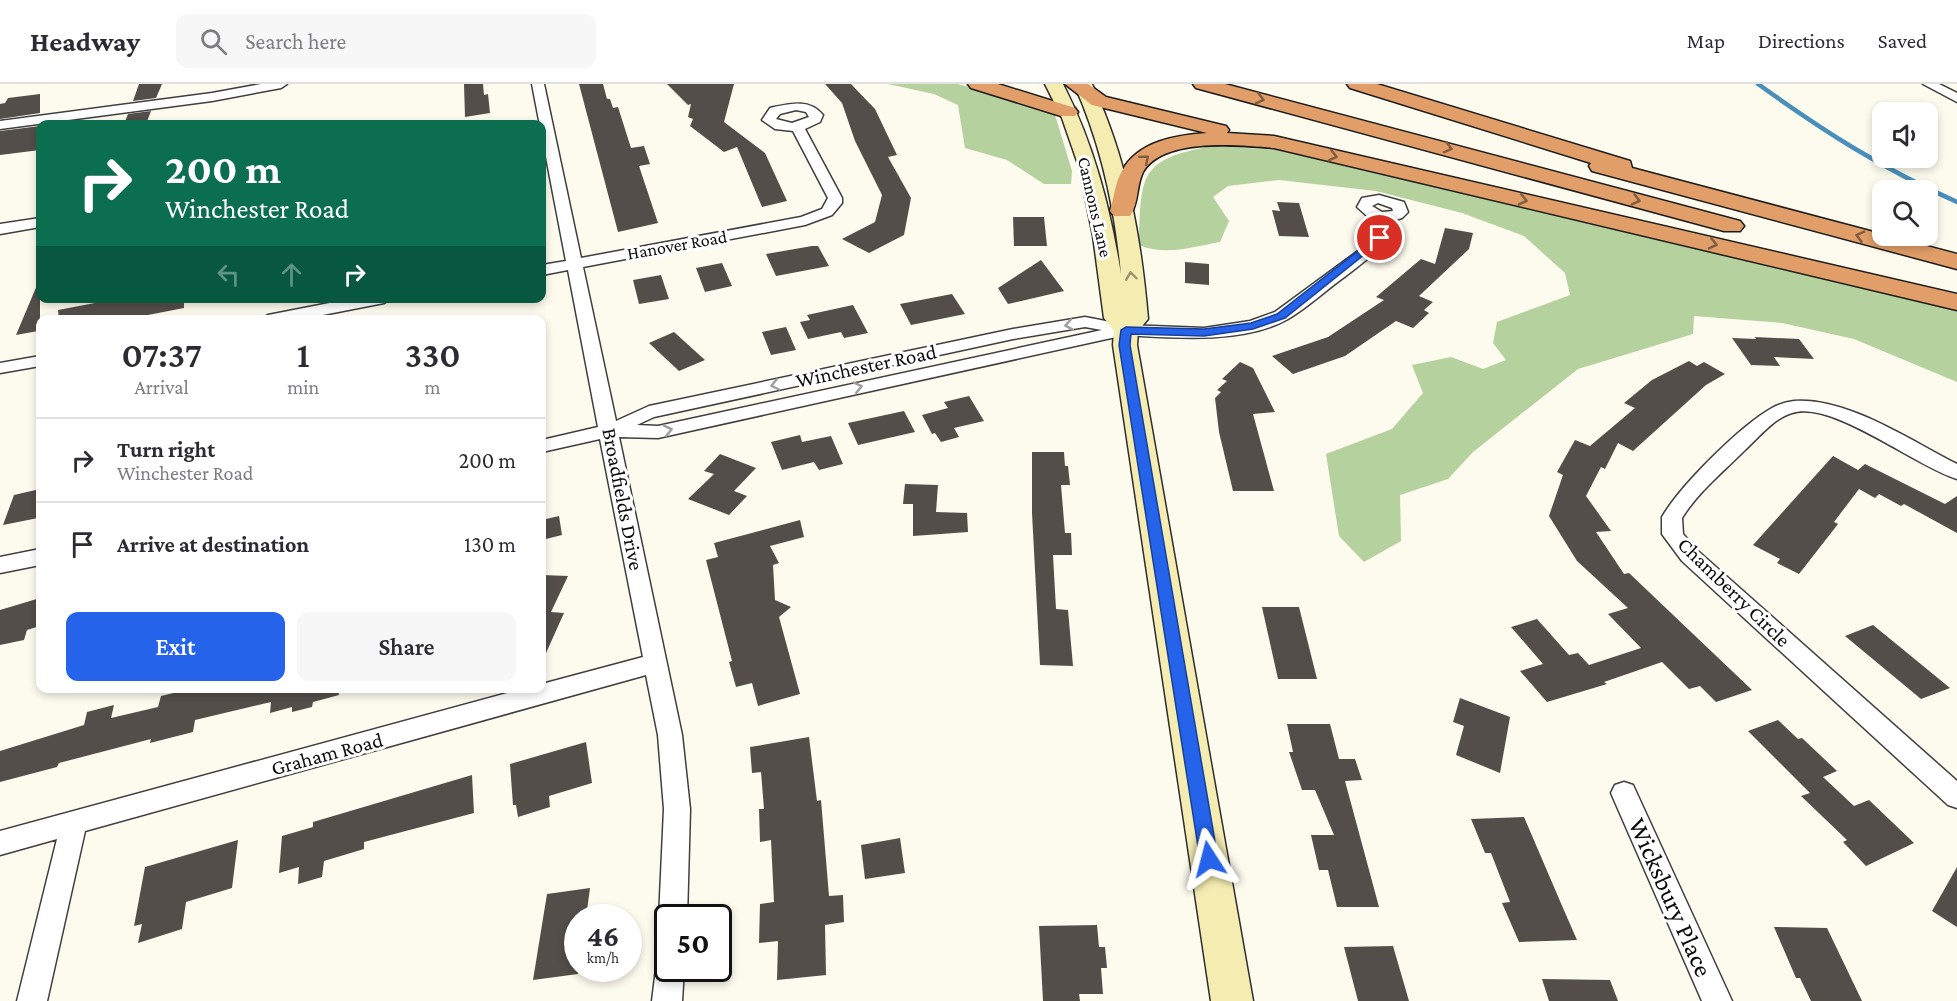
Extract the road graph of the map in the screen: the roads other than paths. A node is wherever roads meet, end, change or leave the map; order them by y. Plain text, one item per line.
1 (281, 84) edge
2 (538, 84) edge
3 (978, 84) edge
4 (1203, 84) edge
5 (1275, 84) edge
6 (1357, 84) edge
7 (1929, 84) edge
8 (1071, 86) edge
9 (1006, 91) junction
10 (1957, 98) edge
11 (1068, 112) junction
12 (36, 120) edge
13 (38, 120) edge
14 (543, 120) edge
15 (0, 125) edge
16 (797, 127) dead end
17 (1274, 142) junction
18 (546, 145) edge
19 (1123, 212) junction
20 (1099, 214) junction
21 (1782, 214) junction
22 (1386, 217) dead end
23 (36, 224) edge
24 (0, 229) edge
25 (1957, 262) edge
26 (575, 264) junction
27 (546, 269) edge
28 (1957, 289) edge
29 (1957, 302) edge
30 (358, 303) edge
31 (294, 315) edge
32 (1126, 330) junction
33 (950, 348) junction
34 (36, 362) edge
35 (962, 364) junction
36 (0, 368) edge
37 (813, 377) junction
38 (822, 395) junction
39 (610, 431) junction
40 (546, 445) edge
41 (1957, 472) edge
42 (36, 557) edge
43 (0, 565) edge
44 (655, 663) junction
45 (1624, 793) dead end
46 (1957, 797) edge
47 (74, 823) junction
48 (0, 843) edge
49 (674, 904) edge
50 (669, 982) edge
51 (32, 1001) edge
52 (668, 1001) edge
53 (1232, 1001) edge
54 (1717, 1001) edge

1 - 13 street
2 - 14 street, Broadfields Drive
3 - 9 highway
4 -> 28 highway
5 - 21 highway
6 - 21 highway
7 - 10 street
8 - 9 highway
8 - 11 main road, Cannons Lane
8 - 17 highway
8 - 19 main road, Cannons Lane
9 - 11 highway
11 - 20 main road, Cannons Lane
12 - 15 street
16 - 26 street, Hanover Road
19 -> 17 highway
17 -> 29 highway
18 - 26 street, Broadfields Drive
19 - 20 main road
32 -> 19 main road, Cannons Lane
20 - 32 main road, Cannons Lane
25 -> 21 highway
22 - 32 street, Winchester Road
23 - 24 street
26 - 27 street, Hanover Road
26 - 39 street, Broadfields Drive
30 - 31 street
32 -> 33 street, Winchester Road
32 - 35 street, Winchester Road
32 - 53 main road, Cannons Lane
33 - 35 street
33 - 37 street, Winchester Road
34 - 36 street
38 -> 35 street, Winchester Road
37 - 38 street
37 -> 39 street, Winchester Road
39 -> 38 street, Winchester Road
39 - 40 street, Winchester Road
39 - 44 street, Broadfields Drive
41 - 46 street, Chamberry Circle
42 - 43 street
44 - 47 street, Graham Road
44 - 49 street, Broadfields Drive
45 - 54 street, Wicksbury Place
47 - 48 street, Graham Road
47 - 51 street
50 - 52 street

